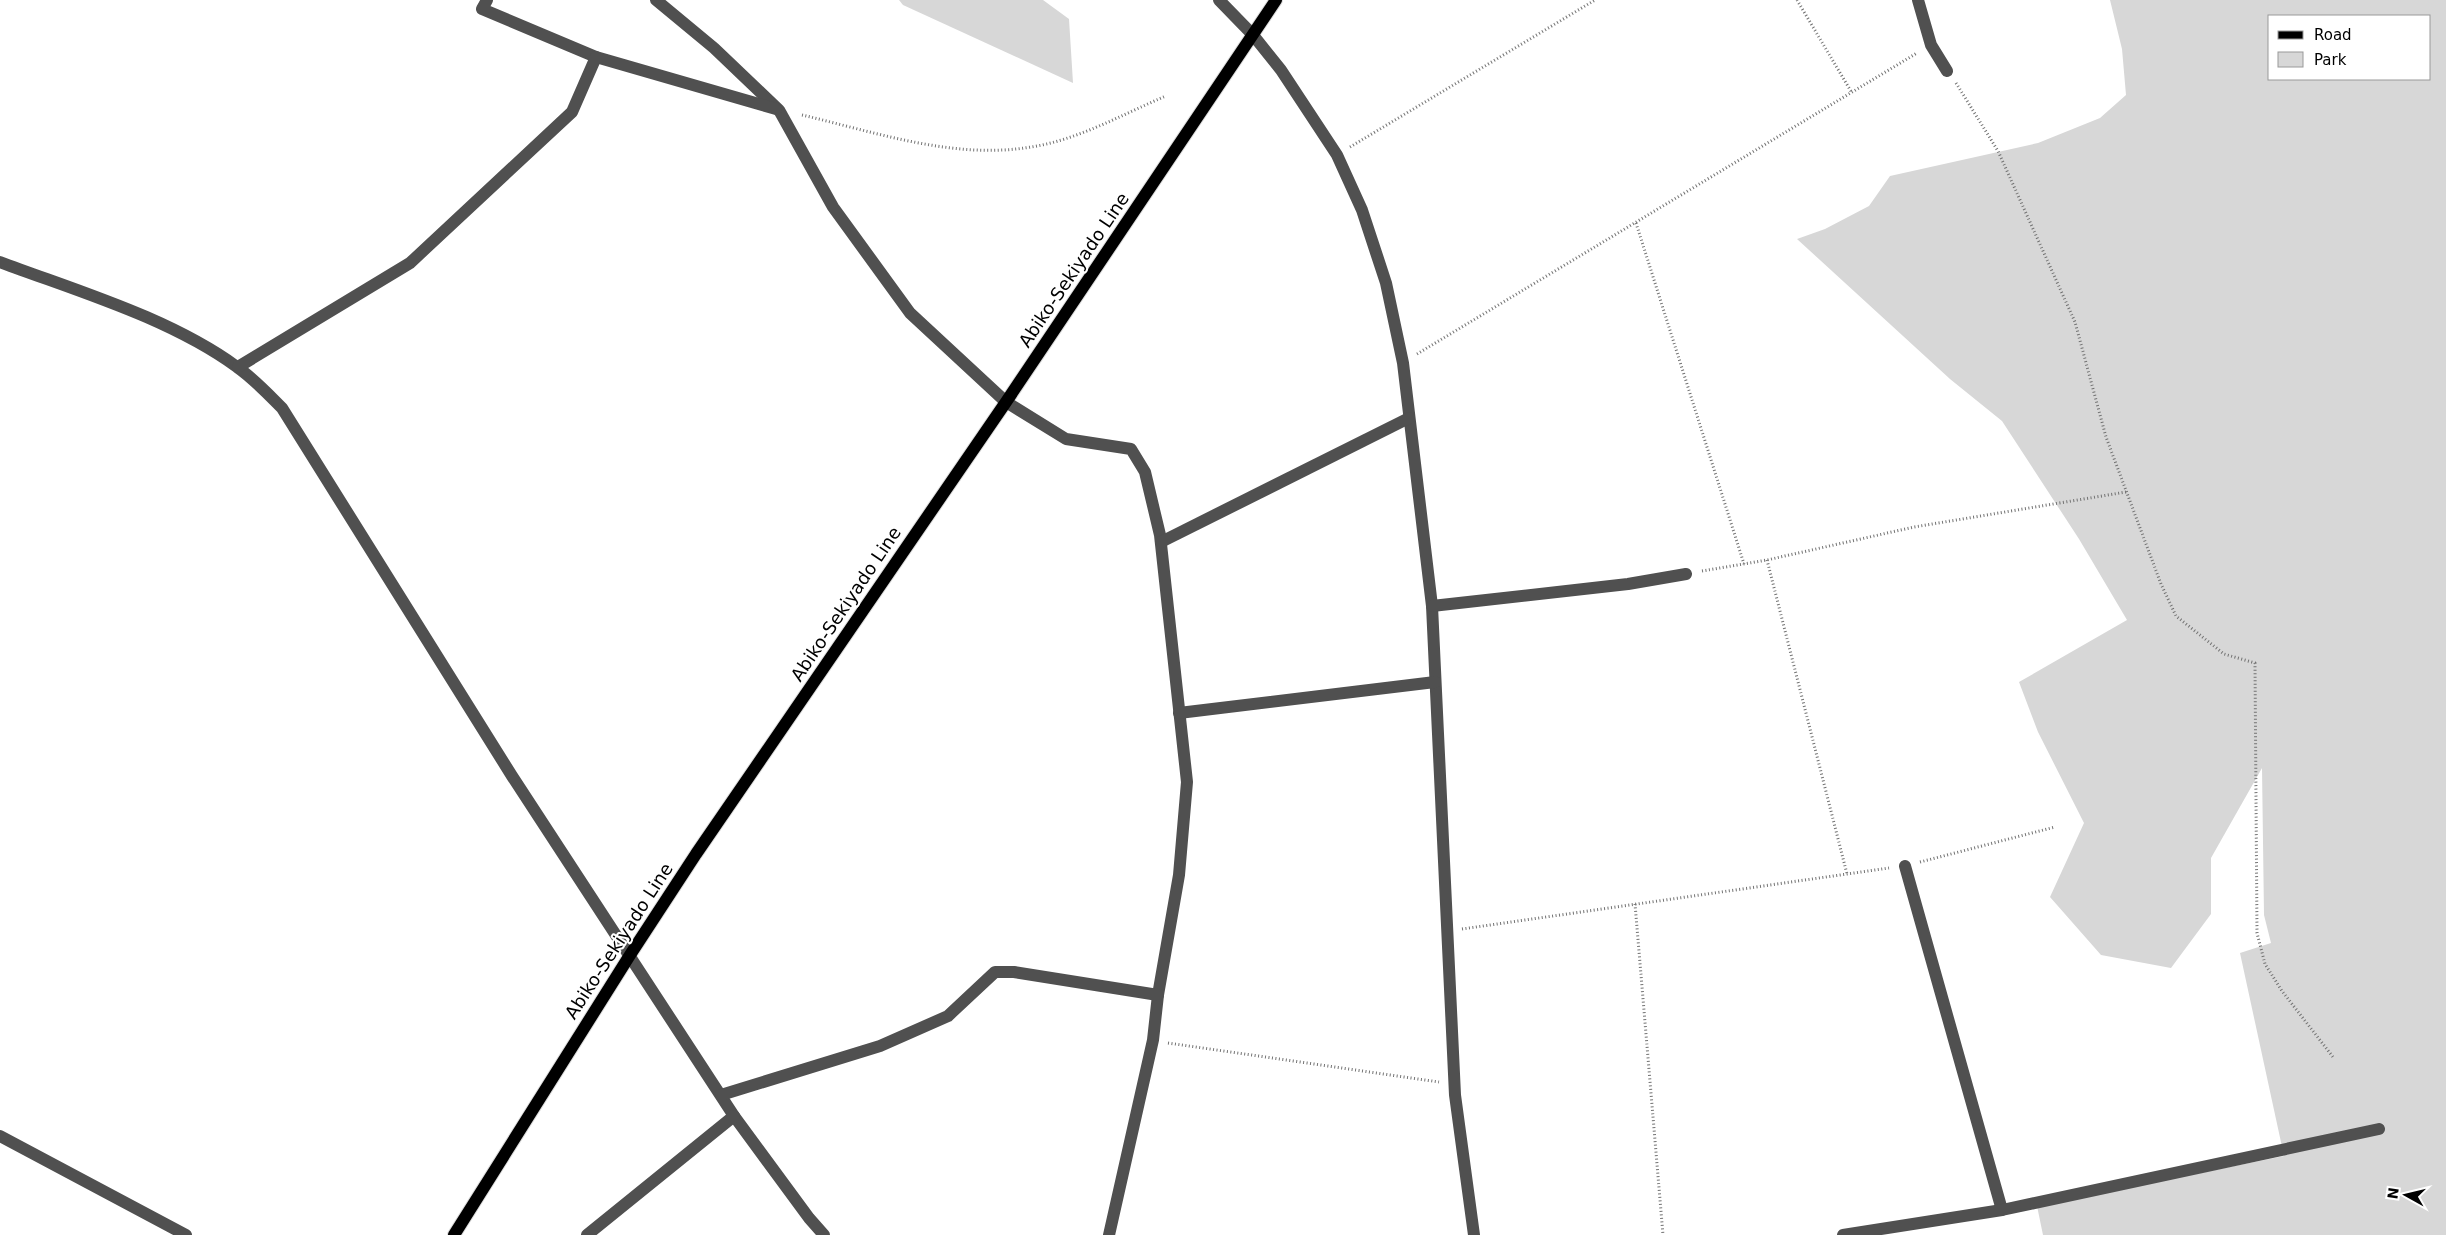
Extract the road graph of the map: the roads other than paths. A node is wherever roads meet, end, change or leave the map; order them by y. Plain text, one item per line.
1 (487, 0) edge
2 (656, 0) edge
3 (1220, 0) edge
4 (1276, 0) edge
5 (1918, 0) edge
6 (1253, 35) junction
7 (596, 57) junction
8 (1947, 70) road end
9 (779, 110) junction
10 (0, 262) edge
11 (238, 367) junction
12 (1006, 402) junction
13 (1409, 418) junction
14 (1161, 542) junction
15 (1686, 574) road end
16 (1432, 606) junction
17 (1435, 682) junction
18 (1179, 714) junction
19 (1905, 866) road end
20 (630, 955) junction
21 (1158, 995) junction
22 (721, 1095) junction
23 (734, 1116) junction
24 (2379, 1129) dead end
25 (0, 1136) edge
26 (2002, 1210) junction
27 (186, 1235) edge
28 (454, 1235) edge
29 (587, 1235) edge
30 (824, 1235) edge
31 (1109, 1235) edge
32 (1474, 1235) edge
33 (1843, 1235) edge

1 - 7 street
2 - 9 street
3 - 6 street
4 - 6 main road, Abiko-Sekiyado Line
5 - 8 street
6 - 12 main road, Abiko-Sekiyado Line
6 - 13 street
7 - 9 street
7 - 11 street
9 - 12 street
10 - 11 street
11 - 20 street
12 - 14 street
12 - 20 main road, Abiko-Sekiyado Line
13 - 14 street
13 - 16 street
14 - 18 street
15 - 16 street
16 - 17 street
17 - 18 street
17 - 32 street
18 - 21 street
19 - 26 street
20 - 22 street
20 - 28 main road, Abiko-Sekiyado Line
21 - 22 street
21 - 31 street
22 - 23 street
23 - 29 street
23 - 30 street
24 - 26 street
25 - 27 street
26 - 33 street

